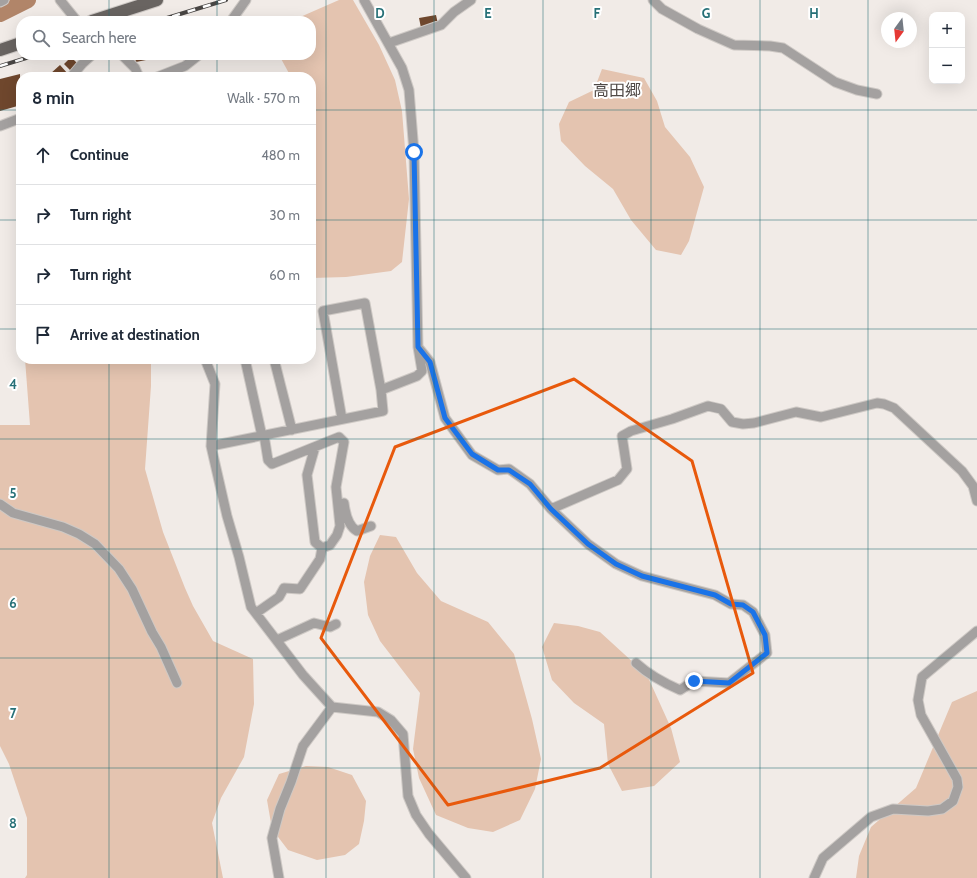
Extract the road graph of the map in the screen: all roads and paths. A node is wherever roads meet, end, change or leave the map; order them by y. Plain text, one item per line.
1 (4, 0) edge
2 (60, 0) edge
3 (157, 0) edge
4 (246, 0) edge
5 (364, 0) edge
6 (471, 0) edge
7 (653, 0) edge
8 (0, 2) edge
9 (73, 16) edge
10 (107, 16) edge
11 (235, 16) edge
12 (389, 43) junction
13 (16, 45) edge
14 (0, 50) edge
15 (86, 60) edge
16 (127, 60) edge
17 (193, 60) edge
18 (75, 72) edge
19 (137, 72) edge
20 (170, 72) edge
21 (877, 94) dead end
22 (16, 120) edge
23 (0, 126) edge
24 (418, 347) junction
25 (207, 364) edge
26 (246, 364) edge
27 (275, 364) edge
28 (381, 390) junction
29 (342, 419) junction
30 (292, 430) junction
31 (263, 436) junction
32 (211, 446) junction
33 (315, 447) junction
34 (337, 482) junction
35 (977, 501) edge
36 (0, 504) edge
37 (551, 509) junction
38 (371, 526) dead end
39 (322, 548) junction
40 (256, 613) junction
41 (336, 624) dead end
42 (977, 631) edge
43 (277, 640) junction
44 (636, 663) dead end
45 (177, 683) dead end
46 (332, 707) junction
47 (279, 878) edge
48 (466, 878) edge
49 (814, 878) edge

1 - 8 street
2 - 9 street
3 - 10 main road
4 - 11 street
5 - 12 street
6 - 12 street
7 - 21 street
12 - 24 street
13 - 14 main road
15 - 18 street
16 - 19 street
17 - 20 street
22 - 23 street
24 - 28 street
24 - 37 street
25 - 32 street
26 - 31 street
27 - 30 street
28 - 29 street
28 - 29 street
29 - 30 street
30 - 31 street
31 - 32 street
31 - 33 street
32 - 40 street
33 - 34 street
33 - 39 street
34 - 38 street
34 - 39 street
35 - 37 street
36 - 45 street
37 - 44 street
39 - 40 street
40 - 43 street
41 - 43 street
42 - 49 street
43 - 46 street
46 - 47 street
46 - 48 street

